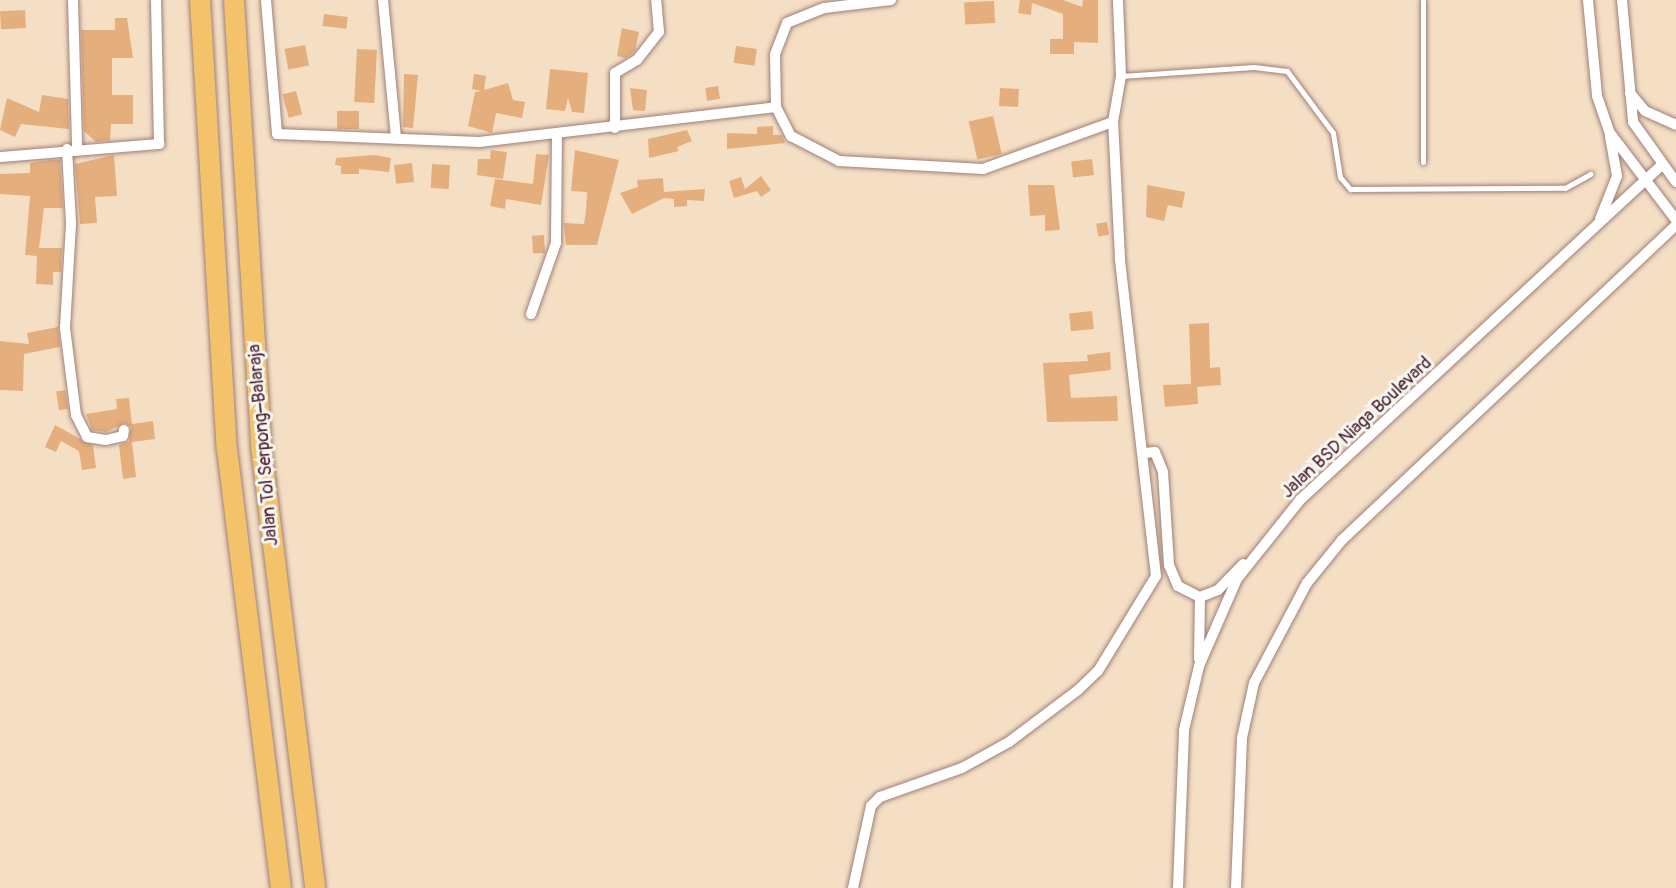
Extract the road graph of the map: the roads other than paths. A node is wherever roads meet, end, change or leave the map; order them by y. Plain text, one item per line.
1 (73, 0) edge
2 (156, 0) edge
3 (200, 0) edge
4 (234, 0) edge
5 (266, 0) edge
6 (383, 0) edge
7 (656, 0) edge
8 (891, 0) edge
9 (1118, 0) edge
10 (1423, 0) edge
11 (1588, 0) edge
12 (1622, 0) edge
13 (823, 4) edge
14 (1121, 76) junction
15 (1628, 90) junction
16 (776, 107) junction
17 (1113, 122) junction
18 (1676, 125) edge
19 (615, 128) junction
20 (1610, 133) junction
21 (557, 134) junction
22 (396, 138) junction
23 (72, 148) junction
24 (0, 157) edge
25 (1423, 162) dead end
26 (1662, 165) junction
27 (1590, 174) dead end
28 (1646, 181) junction
29 (1676, 182) edge
30 (1676, 220) edge
31 (1676, 225) edge
32 (1593, 230) junction
33 (531, 314) dead end
34 (124, 430) dead end
35 (1144, 453) junction
36 (1259, 550) junction
37 (1200, 597) junction
38 (1199, 666) junction
39 (281, 888) edge
40 (315, 888) edge
41 (853, 888) edge
42 (1178, 888) edge
43 (1236, 888) edge

1 - 23 street
2 - 23 street
3 - 39 highway, Jalan Tol Serpong–Balaraja
4 - 40 highway, Jalan Tol Serpong–Balaraja
5 - 22 street
6 - 22 street
7 - 19 street
8 - 13 street
9 - 14 street
10 - 25 lane
11 - 20 street
12 - 15 street
13 - 16 street
14 - 17 street
14 - 27 lane
15 - 18 street
15 - 26 street
16 - 17 street
16 - 19 street
17 - 35 street
19 - 21 street
20 - 28 street
20 - 32 street
21 - 22 street
21 - 33 street
23 - 24 street
23 - 34 street
26 - 28 street, Jalan BSD Niaga Boulevard
26 - 29 street
28 - 30 street
28 - 32 street, Jalan BSD Niaga Boulevard
31 - 43 street
32 - 36 street, Jalan BSD Niaga Boulevard
35 - 37 street
35 - 41 street
36 - 37 street
36 - 38 street, Jalan BSD Niaga Boulevard
37 - 38 street
38 - 42 street, Jalan BSD Niaga Boulevard

